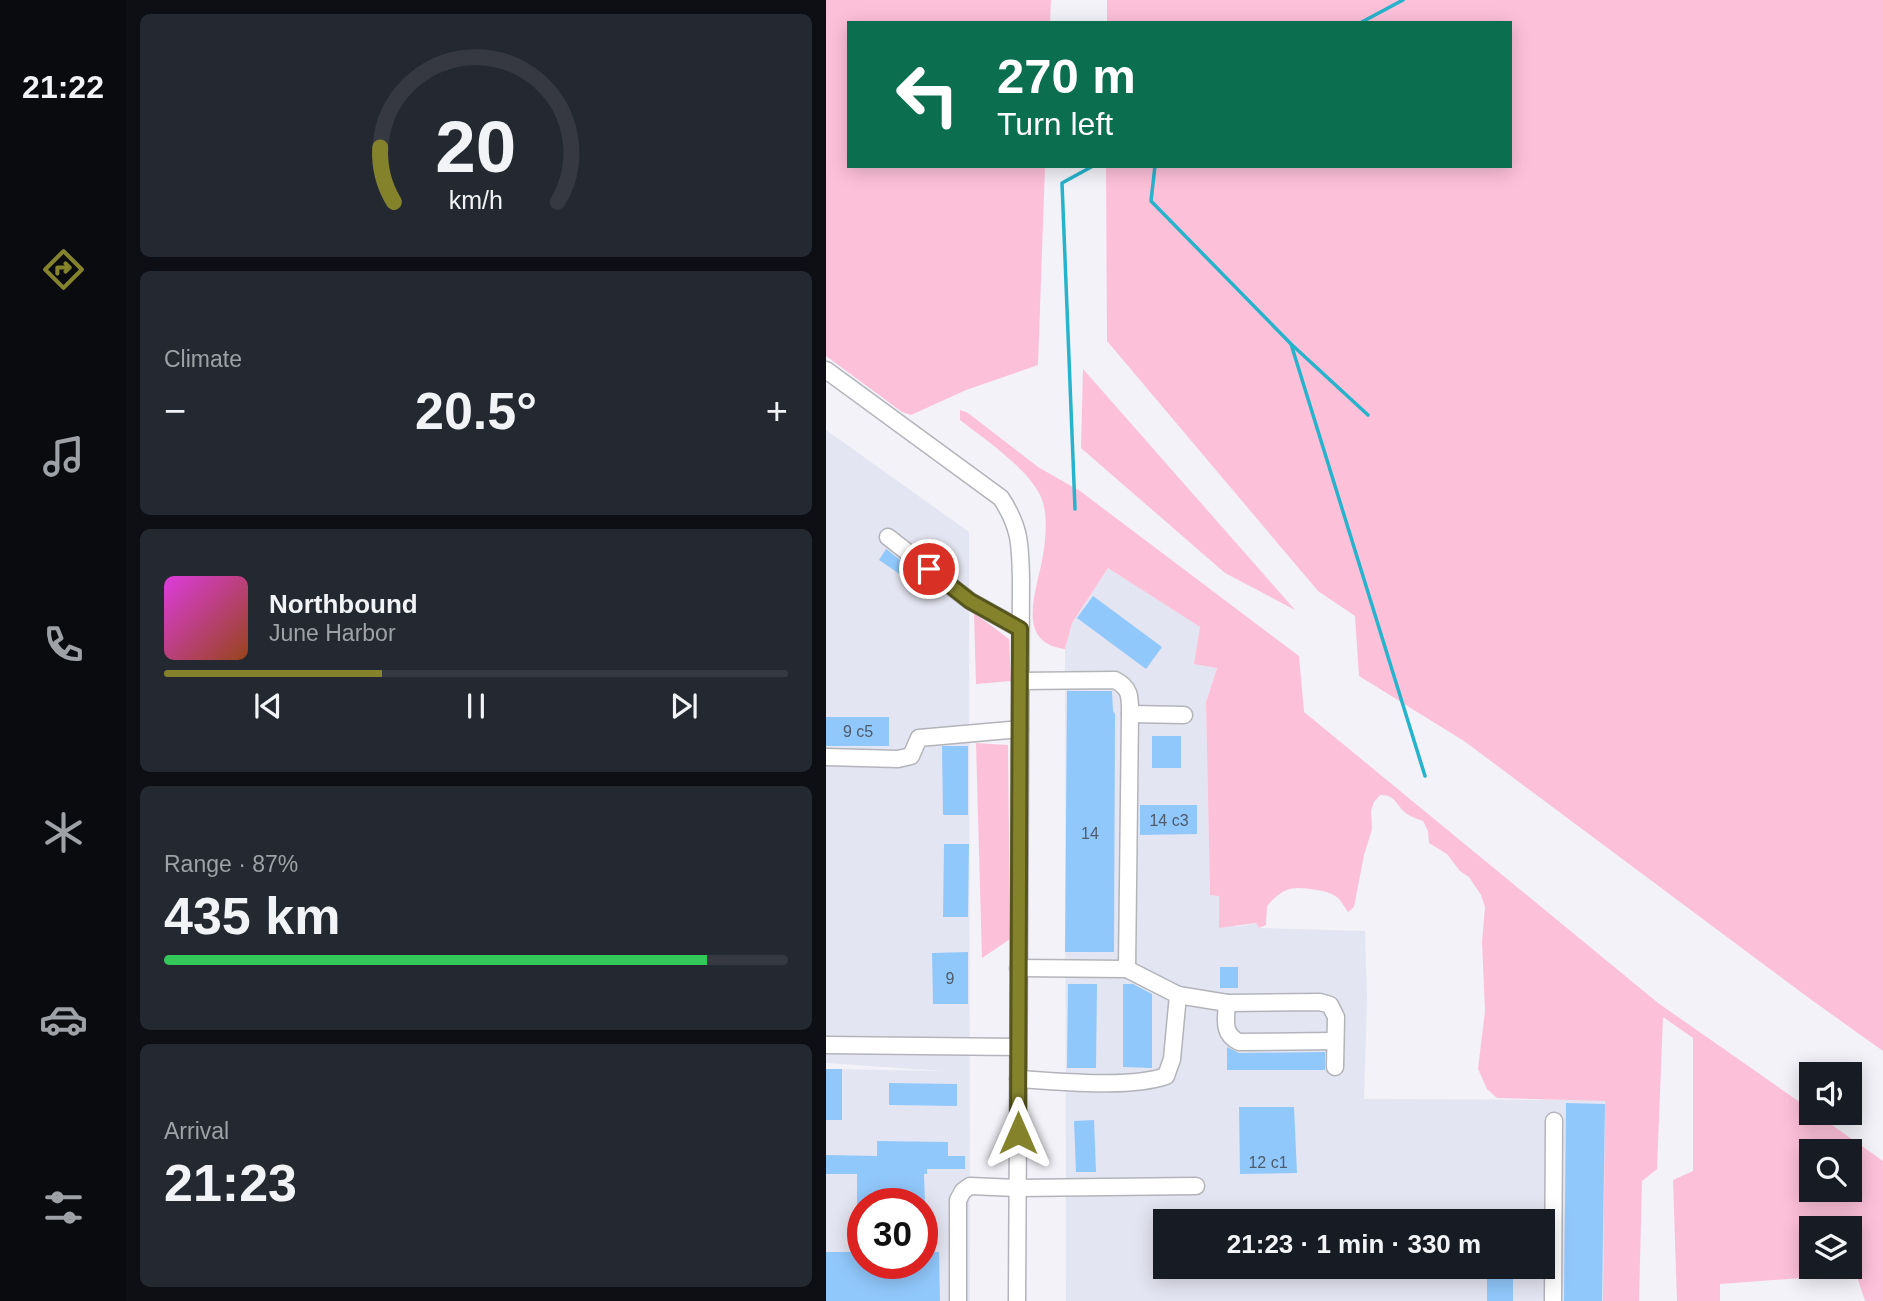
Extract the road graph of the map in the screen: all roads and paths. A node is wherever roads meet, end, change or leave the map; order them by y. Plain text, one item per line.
1 (826, 370) edge
2 (888, 537) dead end
3 (1020, 629) junction
4 (1020, 681) junction
5 (1130, 714) junction
6 (1184, 715) dead end
7 (1020, 729) junction
8 (826, 757) edge
9 (1018, 968) junction
10 (1127, 969) junction
11 (1178, 995) junction
12 (1227, 1003) junction
13 (1335, 1041) junction
14 (826, 1045) edge
15 (1018, 1047) junction
16 (1335, 1067) dead end
17 (1018, 1079) junction
18 (1554, 1121) dead end
19 (1196, 1186) dead end
20 (1017, 1188) junction
21 (958, 1301) edge
22 (1017, 1301) edge
23 (1553, 1301) edge

1 - 3 street
2 - 3 street
3 - 4 street
4 - 5 street
4 - 7 street
5 - 6 street
5 - 10 street
7 - 8 street
7 - 9 street
9 - 10 street
9 - 15 street
10 - 11 street
11 - 12 street
11 - 17 street
12 - 13 street
12 - 13 street
13 - 16 street
14 - 15 street
15 - 17 street
17 - 20 street
18 - 23 street
19 - 20 street
20 - 21 street
20 - 22 street

